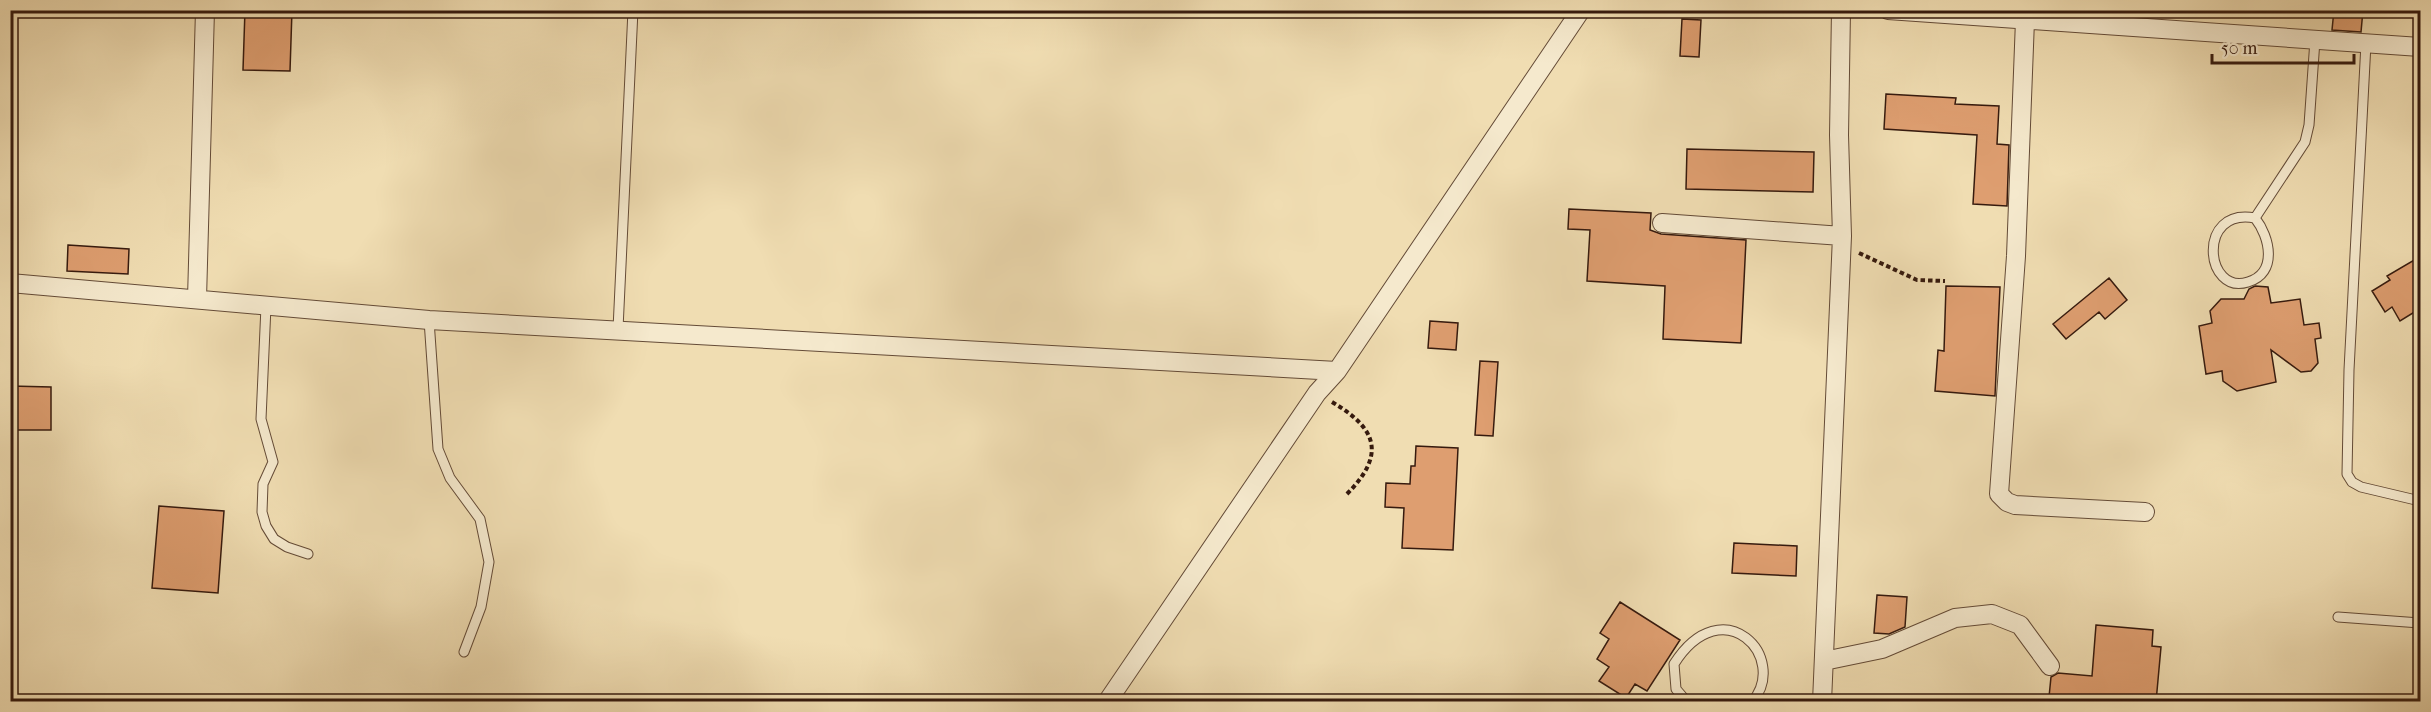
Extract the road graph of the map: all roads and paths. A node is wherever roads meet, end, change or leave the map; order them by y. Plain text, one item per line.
1 (206, 10) edge
2 (633, 10) edge
3 (1581, 10) edge
4 (1841, 10) edge
5 (1888, 10) edge
6 (2025, 20) junction
7 (2315, 40) junction
8 (2366, 43) junction
9 (2421, 47) edge
10 (2255, 218) junction
11 (1662, 223) dead end
12 (1842, 241) junction
13 (1945, 281) dead end
14 (10, 284) edge
15 (197, 299) junction
16 (266, 306) junction
17 (429, 320) junction
18 (618, 329) junction
19 (1337, 371) junction
20 (1317, 393) junction
21 (1346, 495) dead end
22 (2421, 501) edge
23 (2145, 512) dead end
24 (308, 554) dead end
25 (2338, 618) dead end
26 (2421, 623) edge
27 (464, 652) dead end
28 (1824, 661) junction
29 (2050, 666) dead end
30 (1107, 702) edge
31 (1687, 702) edge
32 (1752, 702) edge
33 (1822, 702) edge

1 - 15 street
2 - 18 lane
3 - 19 street
4 - 12 street
5 - 6 street
6 - 7 street
6 - 23 street
7 - 8 street
7 - 10 lane
8 - 9 street
8 - 22 lane
10 - 10 lane
11 - 12 street
12 - 13 path
12 - 28 street
14 - 15 street
15 - 16 street
16 - 17 street
16 - 24 lane
17 - 18 street
17 - 27 lane
18 - 19 street
19 - 20 street
20 - 21 path
20 - 30 street
25 - 26 lane
28 - 29 street
28 - 33 street
31 - 32 lane

